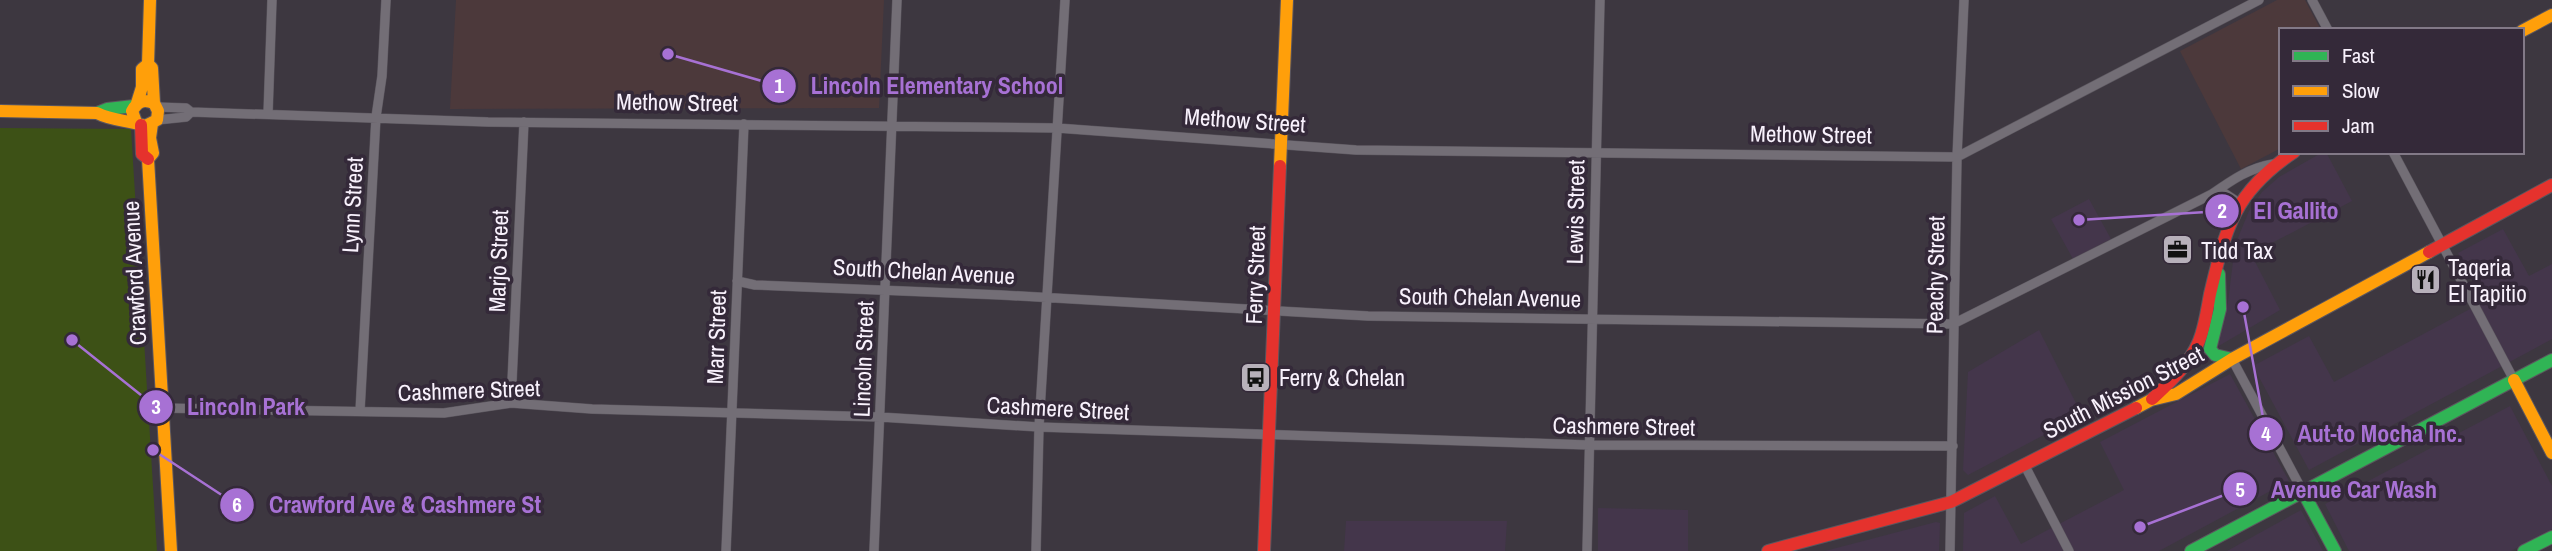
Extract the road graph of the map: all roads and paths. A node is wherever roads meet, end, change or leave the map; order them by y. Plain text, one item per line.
1 (150, 0) edge
2 (272, 0) edge
3 (386, 0) edge
4 (897, 0) edge
5 (1065, 0) edge
6 (1287, 0) edge
7 (1600, 0) edge
8 (1964, 0) edge
9 (2259, 0) edge
10 (2312, 0) edge
11 (2552, 15) edge
12 (2327, 28) edge
13 (2524, 30) edge
14 (148, 64) junction
15 (136, 105) junction
16 (0, 111) edge
17 (97, 113) junction
18 (268, 114) junction
19 (149, 117) junction
20 (376, 117) junction
21 (524, 122) junction
22 (744, 124) junction
23 (892, 126) junction
24 (1057, 128) junction
25 (1281, 143) junction
26 (1596, 152) junction
27 (2290, 154) edge
28 (2394, 154) edge
29 (1957, 157) junction
30 (2273, 164) junction
31 (2552, 185) edge
32 (2212, 194) junction
33 (2239, 203) junction
34 (2441, 244) junction
35 (2217, 265) junction
36 (737, 281) junction
37 (885, 289) junction
38 (1046, 299) junction
39 (1274, 311) junction
40 (1592, 319) junction
41 (1953, 324) junction
42 (2232, 359) junction
43 (2552, 360) edge
44 (2514, 380) junction
45 (2151, 400) junction
46 (511, 403) junction
47 (162, 408) junction
48 (360, 411) junction
49 (732, 414) junction
50 (880, 417) junction
51 (1039, 427) junction
52 (1268, 435) junction
53 (1589, 445) junction
54 (1953, 446) junction
55 (2552, 453) edge
56 (2025, 466) junction
57 (2304, 492) junction
58 (1951, 502) junction
59 (2552, 537) edge
60 (171, 551) edge
61 (726, 551) edge
62 (874, 551) edge
63 (1036, 551) edge
64 (1264, 551) edge
65 (1587, 551) edge
66 (1769, 551) edge
67 (1950, 551) edge
68 (2068, 551) edge
69 (2192, 551) edge
70 (2335, 551) edge
71 (2524, 551) edge

1 - 14 main road, Crawford Avenue
2 - 18 street
3 - 20 street, Lynn Street
4 - 23 street, Lincoln Street
5 - 24 street
6 - 25 main road, Ferry Street
7 - 26 street, Lewis Street
8 - 29 street, Peachy Street
9 - 29 street, Methow Street
10 - 12 street
11 - 13 main road
14 - 15 main road, Crawford Avenue
14 - 19 main road, Crawford Avenue
15 - 17 main road, Methow Street
15 - 19 main road, Methow Street
15 - 19 main road
16 - 17 main road, Methow Street
17 - 19 main road, Methow Street
18 - 19 street, Methow Street
18 - 20 street, Methow Street
19 - 47 main road, Crawford Avenue
20 - 21 street, Methow Street
20 - 48 street, Lynn Street
21 - 22 street, Methow Street
21 - 46 street, Marjo Street
22 - 23 street, Methow Street
22 - 36 street, Marr Street
23 - 24 street, Methow Street
23 - 37 street, Lincoln Street
24 - 25 street, Methow Street
24 - 38 street
25 - 26 street, Methow Street
25 - 39 main road, Ferry Street
26 - 29 street, Methow Street
26 - 40 street, Lewis Street
27 - 30 main road, South Chelan Avenue
28 - 34 street
29 - 41 street, Peachy Street
30 - 32 street, South Chelan Avenue
30 - 33 main road
31 - 34 main road, South Mission Street
32 - 33 street
32 - 41 street, South Chelan Avenue
33 - 35 main road
34 - 42 main road, South Mission Street
34 - 44 street
35 - 42 main road
35 - 45 main road
36 - 37 street, South Chelan Avenue
36 - 49 street, Marr Street
37 - 38 street, South Chelan Avenue
37 - 50 street, Lincoln Street
38 - 39 street, South Chelan Avenue
38 - 51 street
39 - 40 street, South Chelan Avenue
39 - 52 main road, Ferry Street
40 - 41 street, South Chelan Avenue
40 - 53 street, Lewis Street
41 - 54 street, Peachy Street
42 - 45 main road, South Mission Street
42 - 57 street
43 - 44 main road
44 - 55 main road
44 - 57 main road
45 - 56 main road, South Mission Street
46 - 48 street, Cashmere Street
46 - 49 street, Cashmere Street
47 - 48 street, Cashmere Street
47 - 60 main road, Crawford Avenue
49 - 50 street, Cashmere Street
49 - 61 street, Marr Street
50 - 51 street, Cashmere Street
50 - 62 street, Lincoln Street
51 - 52 street, Cashmere Street
51 - 63 street
52 - 53 street, Cashmere Street
52 - 64 main road, Ferry Street
53 - 54 street, Cashmere Street
53 - 65 street, Lewis Street
54 - 58 street, Peachy Street
56 - 58 main road, South Mission Street
56 - 68 street
57 - 69 main road
57 - 70 main road
58 - 66 main road, South Mission Street
58 - 67 street, Peachy Street
59 - 71 main road

